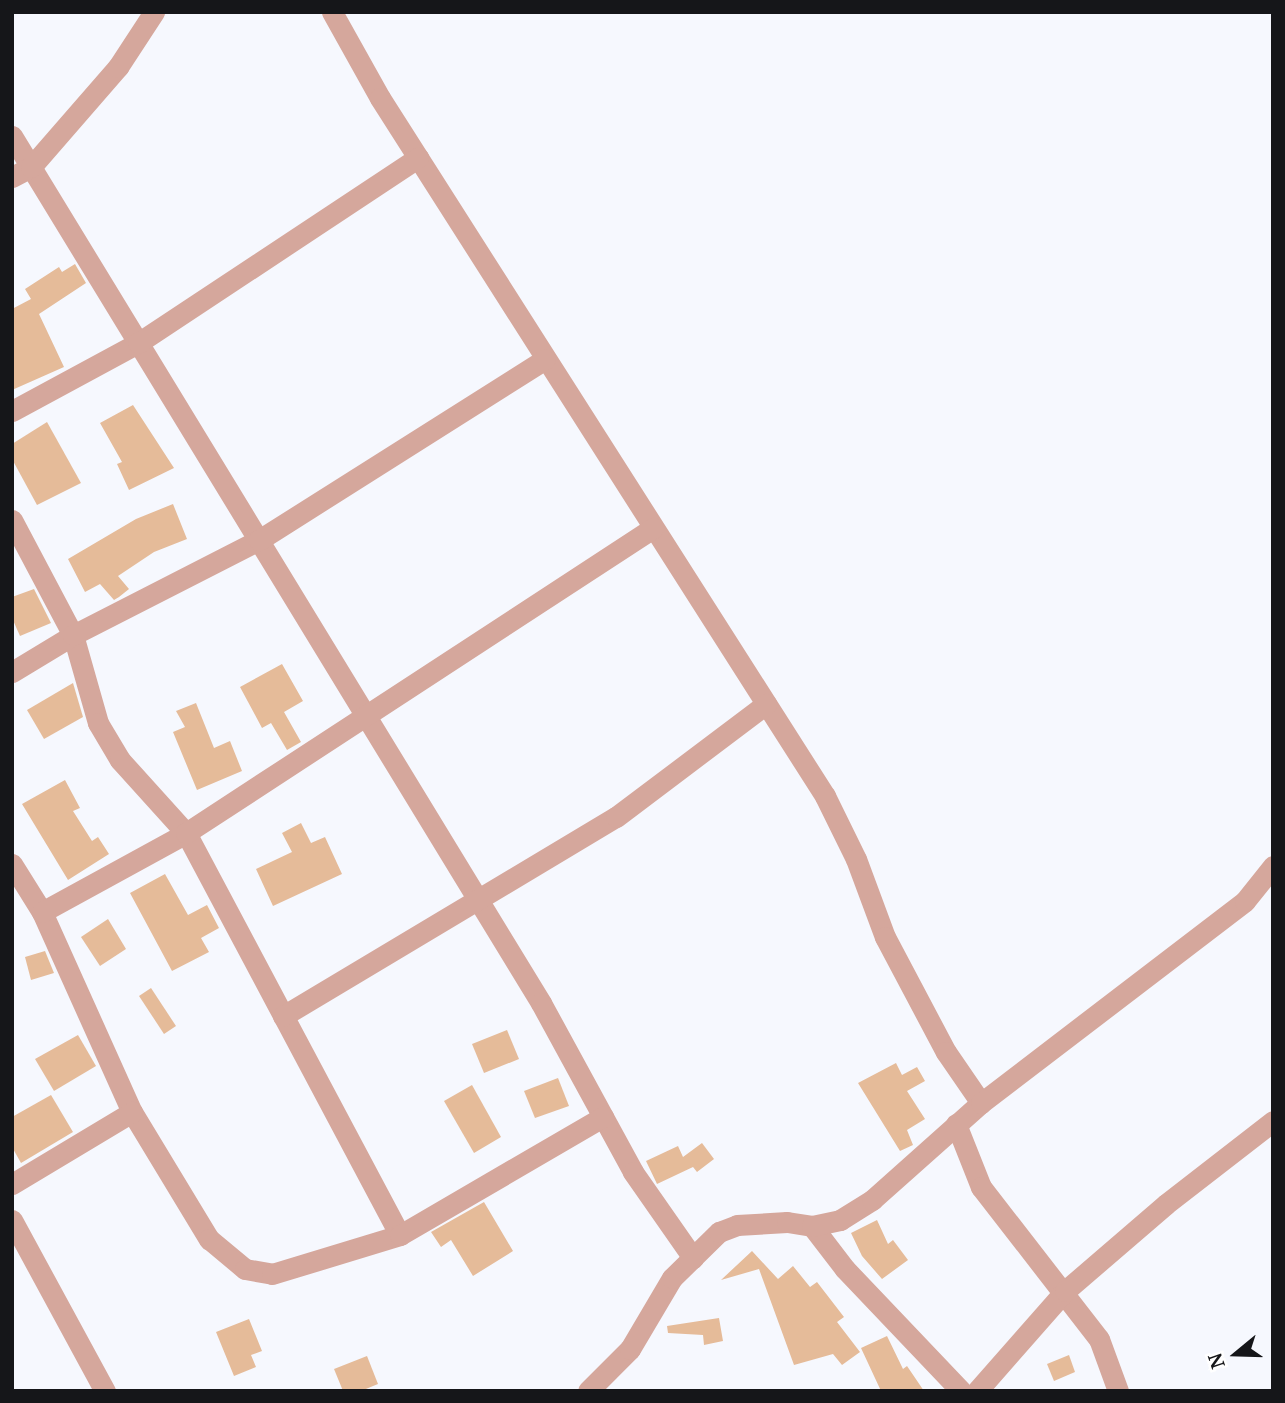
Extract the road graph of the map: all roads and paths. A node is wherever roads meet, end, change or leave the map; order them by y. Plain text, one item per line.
1 (154, 12) edge
2 (332, 12) edge
3 (12, 136) edge
4 (418, 158) junction
5 (22, 172) edge
6 (138, 343) junction
7 (545, 359) junction
8 (12, 411) edge
9 (12, 520) edge
10 (653, 528) junction
11 (259, 540) junction
12 (73, 635) junction
13 (12, 672) edge
14 (766, 704) junction
15 (367, 719) junction
16 (186, 833) junction
17 (12, 864) edge
18 (1273, 866) edge
19 (477, 901) junction
20 (42, 912) junction
21 (283, 1016) junction
22 (981, 1103) junction
23 (132, 1112) junction
24 (603, 1117) junction
25 (1273, 1121) edge
26 (956, 1124) junction
27 (12, 1184) edge
28 (12, 1220) edge
29 (812, 1226) junction
30 (400, 1235) junction
31 (693, 1258) junction
32 (1065, 1291) junction
33 (105, 1391) edge
34 (588, 1391) edge
35 (961, 1391) edge
36 (977, 1391) edge
37 (1118, 1391) edge

1 - 5 street
2 - 4 street
3 - 5 street
4 - 6 street
4 - 7 street
5 - 6 street
6 - 8 street
6 - 11 street
7 - 10 street
7 - 11 street
9 - 12 street
10 - 14 street
10 - 15 street
11 - 12 street
11 - 15 street
12 - 13 street
12 - 16 street
14 - 19 street
14 - 22 street
15 - 16 street
15 - 19 street
16 - 20 street
16 - 21 street
17 - 20 street
18 - 22 street
19 - 21 street
19 - 24 street
20 - 23 street
21 - 30 street
22 - 26 street
23 - 27 street
23 - 30 street
24 - 30 street
24 - 31 street
25 - 32 street
26 - 29 street
26 - 32 street
28 - 33 street
29 - 31 street
29 - 35 street
31 - 34 street
32 - 36 street
32 - 37 street

